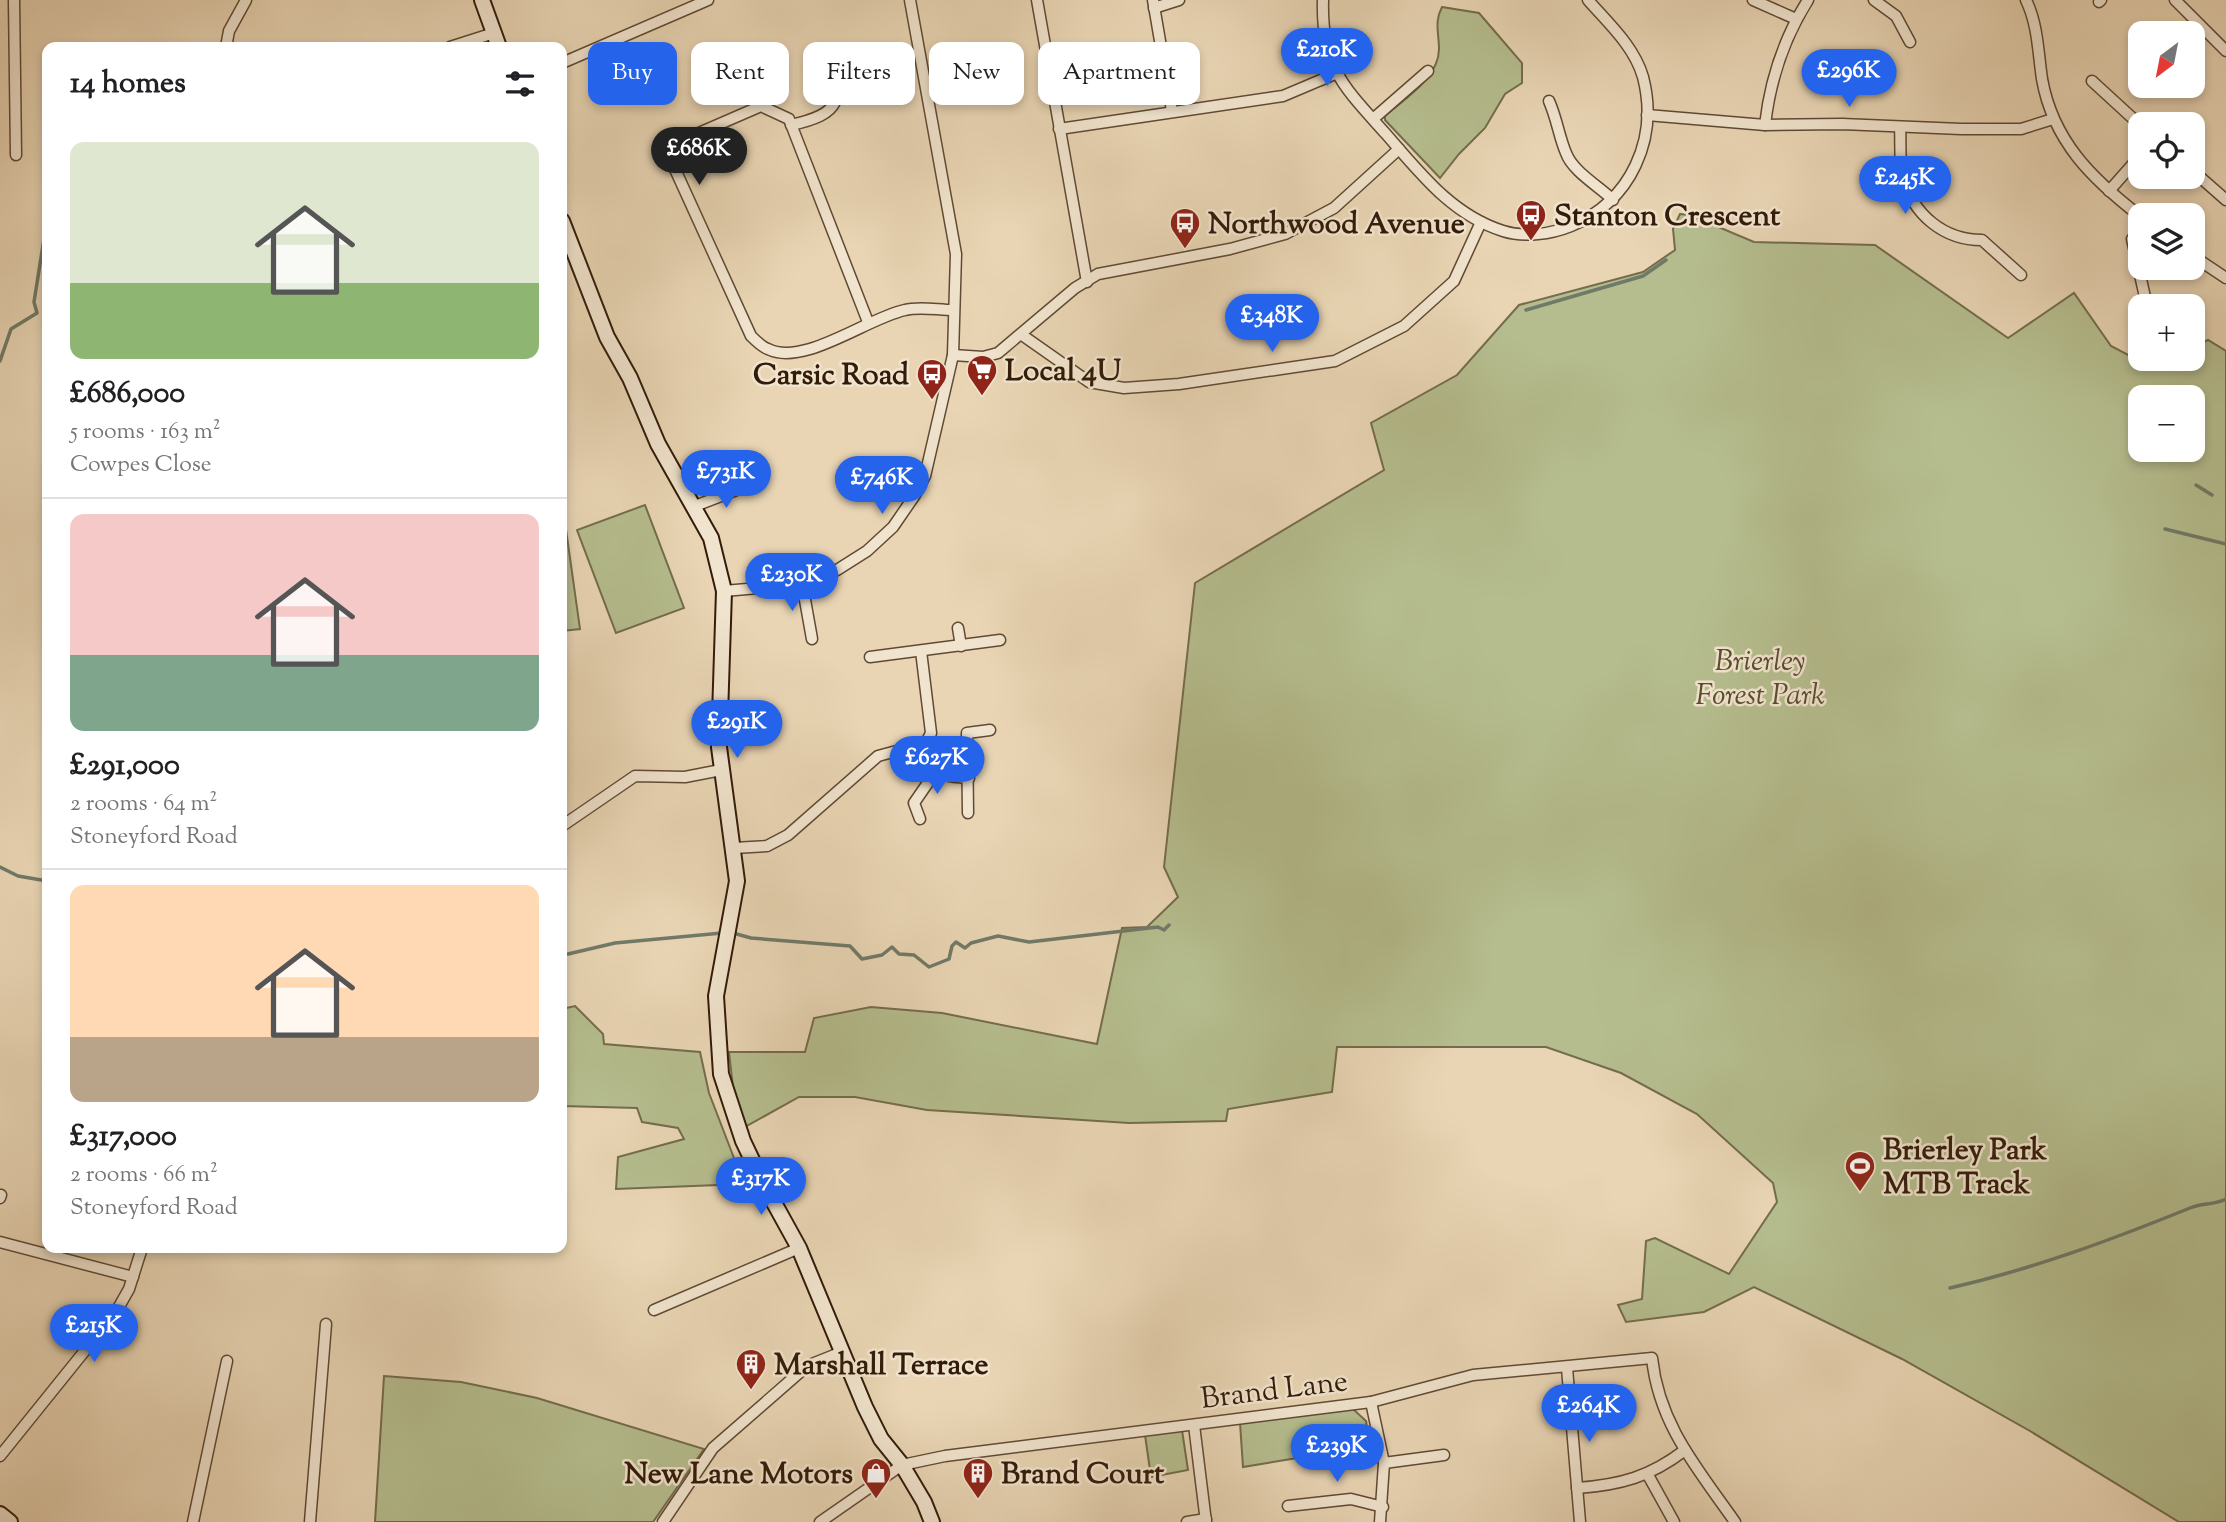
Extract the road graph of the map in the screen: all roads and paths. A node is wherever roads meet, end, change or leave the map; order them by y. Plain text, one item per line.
1 (14, 0) edge
2 (246, 0) edge
3 (482, 0) edge
4 (708, 0) edge
5 (910, 0) edge
6 (1037, 0) edge
7 (1179, 0) edge
8 (1323, 0) edge
9 (1587, 0) edge
10 (1754, 0) edge
11 (1808, 0) edge
12 (1874, 0) edge
13 (2026, 0) edge
14 (2176, 0) edge
15 (1154, 4) edge
16 (1796, 19) junction
17 (497, 40) edge
18 (227, 42) edge
19 (1910, 42) dead end
20 (2226, 51) edge
21 (567, 61) edge
22 (1428, 71) dead end
23 (1335, 74) junction
24 (2092, 81) dead end
25 (1549, 101) dead end
26 (835, 105) edge
27 (1172, 111) junction
28 (2128, 114) edge
29 (1647, 115) junction
30 (2053, 119) junction
31 (1373, 120) junction
32 (791, 125) junction
33 (1765, 125) junction
34 (1900, 127) junction
35 (1059, 129) junction
36 (1399, 149) junction
37 (16, 155) dead end
38 (2128, 170) edge
39 (2205, 182) edge
40 (2109, 191) junction
41 (1613, 200) junction
42 (2226, 201) edge
43 (2128, 206) edge
44 (1481, 222) junction
45 (567, 234) edge
46 (2205, 264) edge
47 (2021, 275) dead end
48 (2226, 278) edge
49 (1087, 282) junction
50 (953, 310) junction
51 (867, 322) junction
52 (1022, 335) junction
53 (953, 355) junction
54 (747, 486) dead end
55 (695, 506) junction
56 (802, 583) junction
57 (724, 591) junction
58 (958, 628) dead end
59 (812, 639) dead end
60 (1000, 640) dead end
61 (961, 646) junction
62 (921, 651) junction
63 (870, 657) dead end
64 (990, 730) dead end
65 (923, 749) junction
66 (721, 770) junction
67 (936, 771) junction
68 (969, 778) junction
69 (968, 813) dead end
70 (920, 819) dead end
71 (567, 823) edge
72 (734, 848) junction
73 (0, 1242) edge
74 (799, 1248) junction
75 (140, 1253) edge
76 (133, 1277) junction
77 (654, 1310) dead end
78 (326, 1324) dead end
79 (842, 1352) junction
80 (227, 1361) dead end
81 (1567, 1368) junction
82 (1371, 1402) junction
83 (1194, 1424) junction
84 (1685, 1451) junction
85 (0, 1455) edge
86 (1444, 1455) dead end
87 (1384, 1463) junction
88 (902, 1465) junction
89 (1648, 1475) junction
90 (1577, 1488) junction
91 (1288, 1506) dead end
92 (1383, 1507) junction
93 (0, 1514) edge
94 (1206, 1520) edge
95 (10, 1522) edge
96 (193, 1522) edge
97 (310, 1522) edge
98 (663, 1522) edge
99 (820, 1522) edge
100 (932, 1522) edge
101 (1187, 1522) edge
102 (1380, 1522) edge
103 (1580, 1522) edge
104 (1674, 1522) edge
105 (1735, 1522) edge

1 - 37 street
2 - 18 street
3 - 17 main road
4 - 21 street
5 - 50 street
6 - 35 street
7 - 15 street
8 - 23 street
9 - 29 street
10 - 16 street
11 - 16 street
12 - 19 street
13 - 30 street
14 - 20 street
15 - 27 street
16 - 33 street
22 - 31 street
23 - 27 street
23 - 31 street
24 - 28 street
25 - 41 street
26 - 32 street
27 - 35 street
29 - 33 street
29 - 41 street
30 - 34 street
30 - 40 street
31 - 36 street
32 - 51 street
32 - 51 street
33 - 34 street
34 - 47 street
35 - 49 street
36 - 44 street
36 - 49 street
38 - 40 street
39 - 42 street
40 - 43 street
41 - 44 street
44 - 52 street
45 - 55 main road
46 - 48 street
49 - 52 street
50 - 51 street
50 - 53 street
52 - 53 street
53 - 56 street
54 - 55 street
55 - 57 main road
56 - 57 street
56 - 59 street
57 - 66 main road
58 - 61 street
60 - 61 street
61 - 62 street
62 - 63 street
62 - 65 street
64 - 68 street
65 - 67 street
65 - 72 street
66 - 71 street
66 - 72 main road
67 - 68 street
67 - 70 street
68 - 69 street
72 - 74 main road
73 - 76 street
74 - 77 street
74 - 79 main road
75 - 76 street
76 - 85 street
78 - 97 street
79 - 88 main road
79 - 98 street
80 - 96 street
81 - 82 street, Brand Lane
81 - 84 street, Brand Lane
81 - 90 street
82 - 83 street, Brand Lane
82 - 87 street
83 - 88 street, Brand Lane
83 - 94 street
84 - 89 street
84 - 105 street
86 - 87 street
87 - 92 street
88 - 99 street
88 - 100 main road
89 - 90 street
89 - 104 street
90 - 103 street
91 - 92 street
92 - 102 street
93 - 95 main road
94 - 101 street

